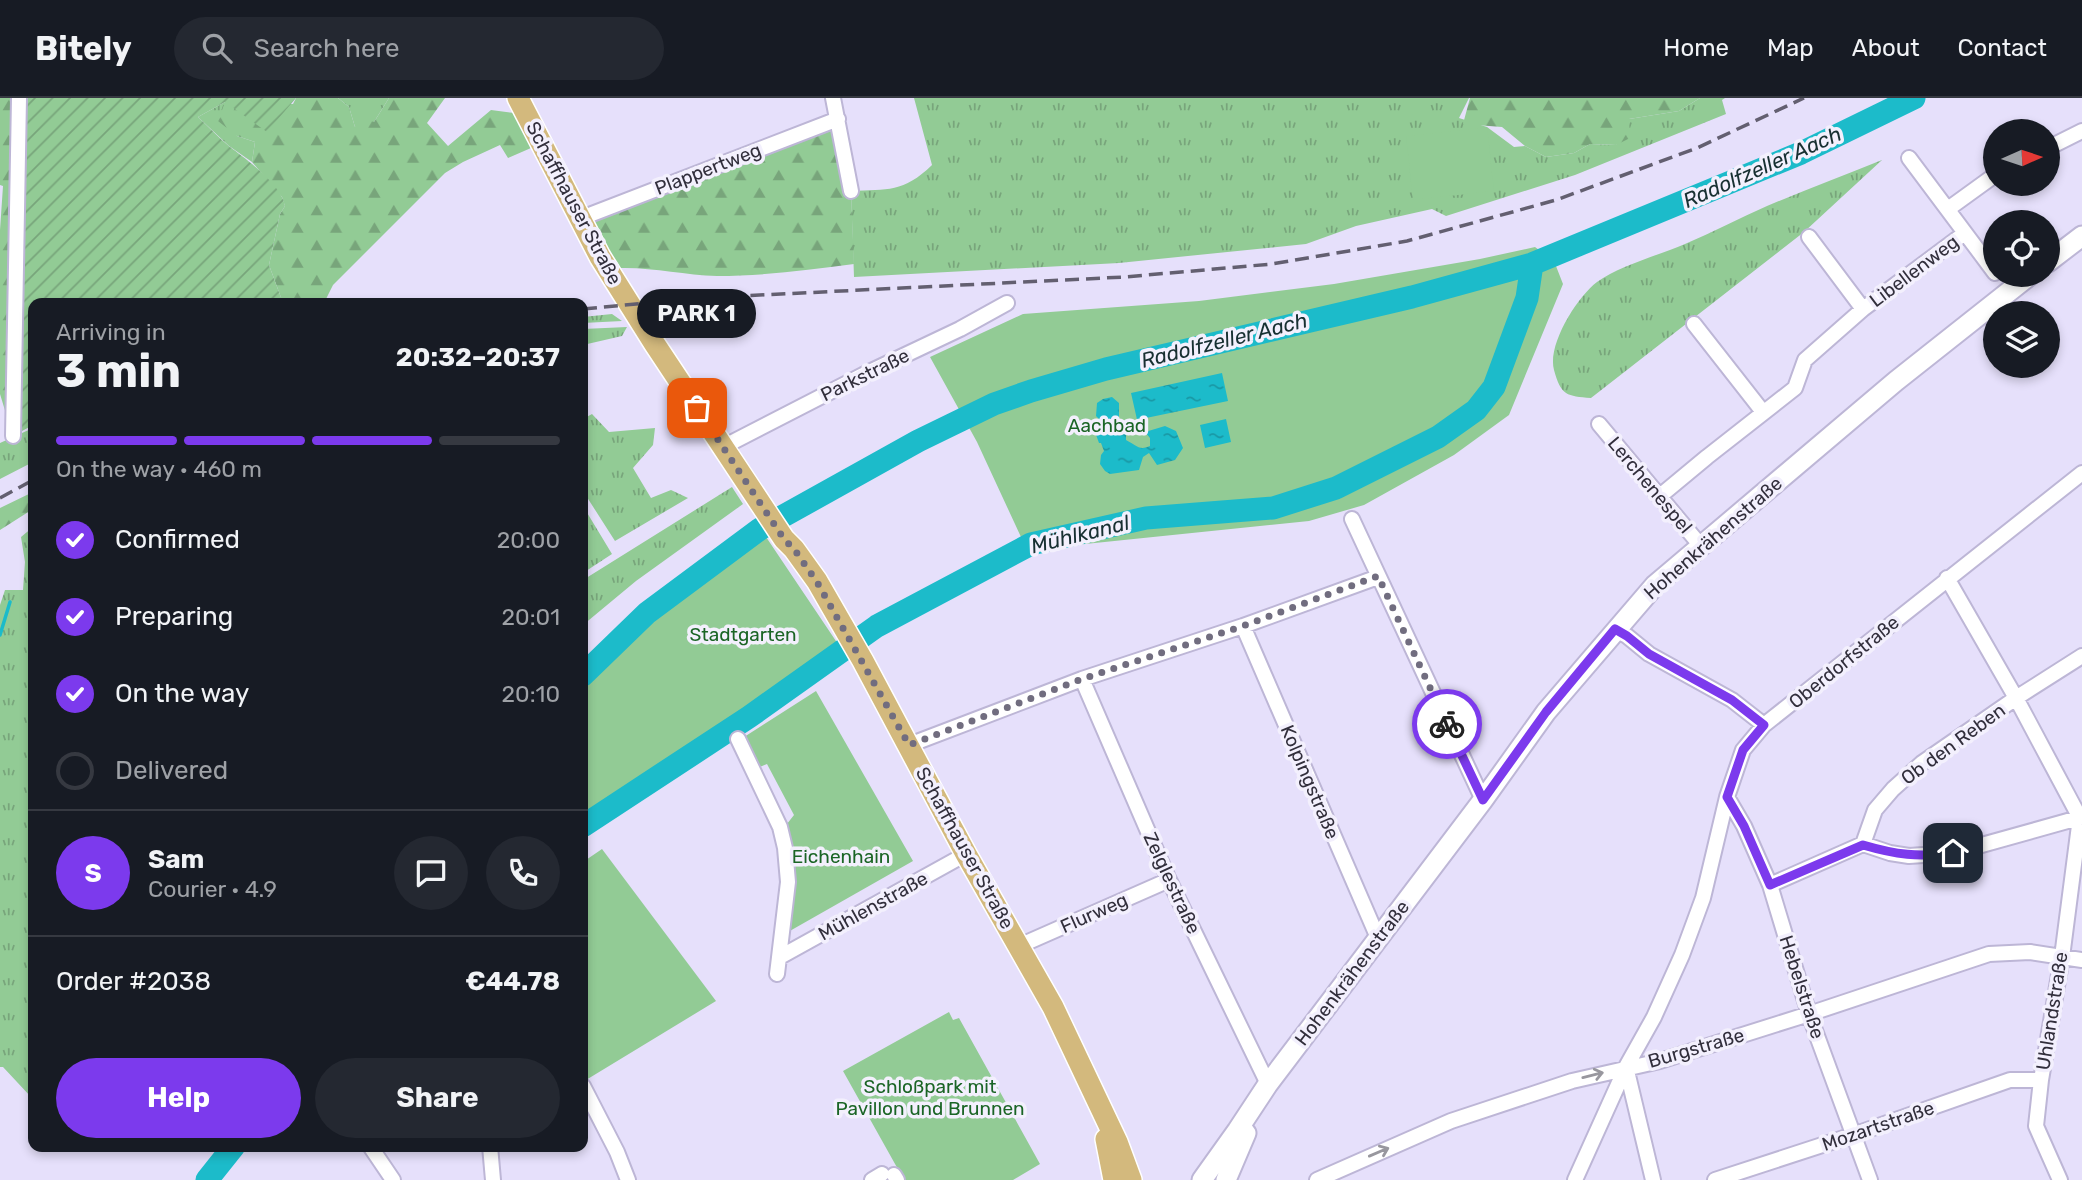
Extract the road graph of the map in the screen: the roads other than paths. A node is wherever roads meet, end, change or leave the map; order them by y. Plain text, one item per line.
1 (19, 98) edge
2 (518, 98) edge
3 (833, 98) edge
4 (838, 119) junction
5 (2082, 131) edge
6 (2060, 142) edge
7 (1909, 158) dead end
8 (1983, 184) edge
9 (851, 191) dead end
10 (1948, 209) junction
11 (579, 219) junction
12 (1965, 233) junction
13 (2082, 236) edge
14 (1809, 237) dead end
15 (2060, 253) edge
16 (1983, 257) edge
17 (2006, 287) edge
18 (2014, 287) edge
19 (2009, 291) junction
20 (1007, 303) dead end
21 (1863, 309) junction
22 (1694, 324) dead end
23 (1763, 412) junction
24 (1599, 424) dead end
25 (13, 436) dead end
26 (723, 447) junction
27 (2082, 473) edge
28 (1660, 496) junction
29 (1352, 519) dead end
30 (1701, 546) junction
31 (1378, 576) junction
32 (1947, 578) junction
33 (1243, 626) junction
34 (1615, 629) junction
35 (2082, 656) edge
36 (1082, 679) junction
37 (2016, 698) junction
38 (1764, 725) junction
39 (738, 739) dead end
40 (909, 745) junction
41 (1727, 797) junction
42 (1483, 800) junction
43 (2081, 818) edge
44 (1863, 845) junction
45 (966, 854) junction
46 (1169, 880) junction
47 (1770, 885) junction
48 (1378, 938) junction
49 (1019, 946) junction
50 (780, 957) junction
51 (2062, 957) junction
52 (2082, 960) edge
53 (777, 974) dead end
54 (1809, 1014) junction
55 (1626, 1067) junction
56 (2041, 1080) junction
57 (1268, 1084) junction
58 (588, 1096) edge
59 (1097, 1103) junction
60 (1853, 1135) junction
61 (374, 1152) edge
62 (491, 1152) edge
63 (1210, 1179) edge
64 (393, 1180) edge
65 (493, 1180) edge
66 (628, 1180) edge
67 (1114, 1180) edge
68 (1132, 1180) edge
69 (1317, 1180) edge
70 (1575, 1180) edge
71 (1653, 1180) edge
72 (1715, 1180) edge
73 (1870, 1180) edge
74 (2060, 1180) edge

1 - 25 street
2 - 11 main road, Schaffhauser Straße
3 - 4 street
4 - 9 street
4 - 11 street, Plappertweg
5 - 6 street
7 - 10 street
8 - 10 street, Libellenweg
10 - 12 street
11 - 26 main road, Schaffhauser Straße
12 - 16 street
12 - 21 street, Libellenweg
13 - 15 main road
14 - 21 street, Libellenweg
17 - 19 street
18 - 19 main road, Hohenkrähenstraße
19 - 30 main road, Hohenkrähenstraße
20 - 26 street, Parkstraße
21 - 23 street, Libellenweg
22 - 23 street
23 - 28 street, Libellenweg
24 - 28 street, Lerchenespel
26 - 40 main road, Schaffhauser Straße
27 - 32 street, Oberdorfstraße
28 - 30 street, Lerchenespel
29 - 31 street
30 - 34 main road, Hohenkrähenstraße
31 - 33 street
31 - 42 street
32 - 37 street
32 - 38 street, Oberdorfstraße
33 - 36 street
33 - 48 street, Kolpingstraße
34 - 38 street
34 - 42 main road, Hohenkrähenstraße
35 - 37 street, Ob den Reben
36 - 40 street
36 - 46 street, Zelglestraße
37 - 43 street
37 - 44 street, Ob den Reben
38 - 41 street, Oberdorfstraße
39 - 50 street
40 - 45 main road, Schaffhauser Straße
41 - 47 street, Hebelstraße
41 - 55 street, Oberdorfstraße
42 - 48 main road, Hohenkrähenstraße
43 - 44 street
43 - 51 street, Uhlandstraße
44 - 47 street
45 - 49 main road, Schaffhauser Straße
45 - 50 street, Mühlenstraße
46 - 49 street, Flurweg
46 - 57 street, Zelglestraße
47 - 54 street, Hebelstraße
48 - 57 main road, Hohenkrähenstraße
49 - 59 main road, Schaffhauser Straße
50 - 53 street
51 - 52 street, Burgstraße
51 - 54 street, Burgstraße
51 - 56 street, Uhlandstraße
54 - 55 street, Burgstraße
54 - 60 street, Hebelstraße
69 -> 55 street, Burgstraße
55 - 70 street, Oberdorfstraße
55 - 71 street
56 - 60 street, Mozartstraße
56 - 74 street, Uhlandstraße
57 - 63 main road, Hohenkrähenstraße
58 - 66 street
59 - 67 main road, Schaffhauser Straße
59 - 68 main road, Schaffhauser Straße
60 - 72 street, Mozartstraße
60 - 73 street, Hebelstraße
61 - 64 street
62 - 65 street

